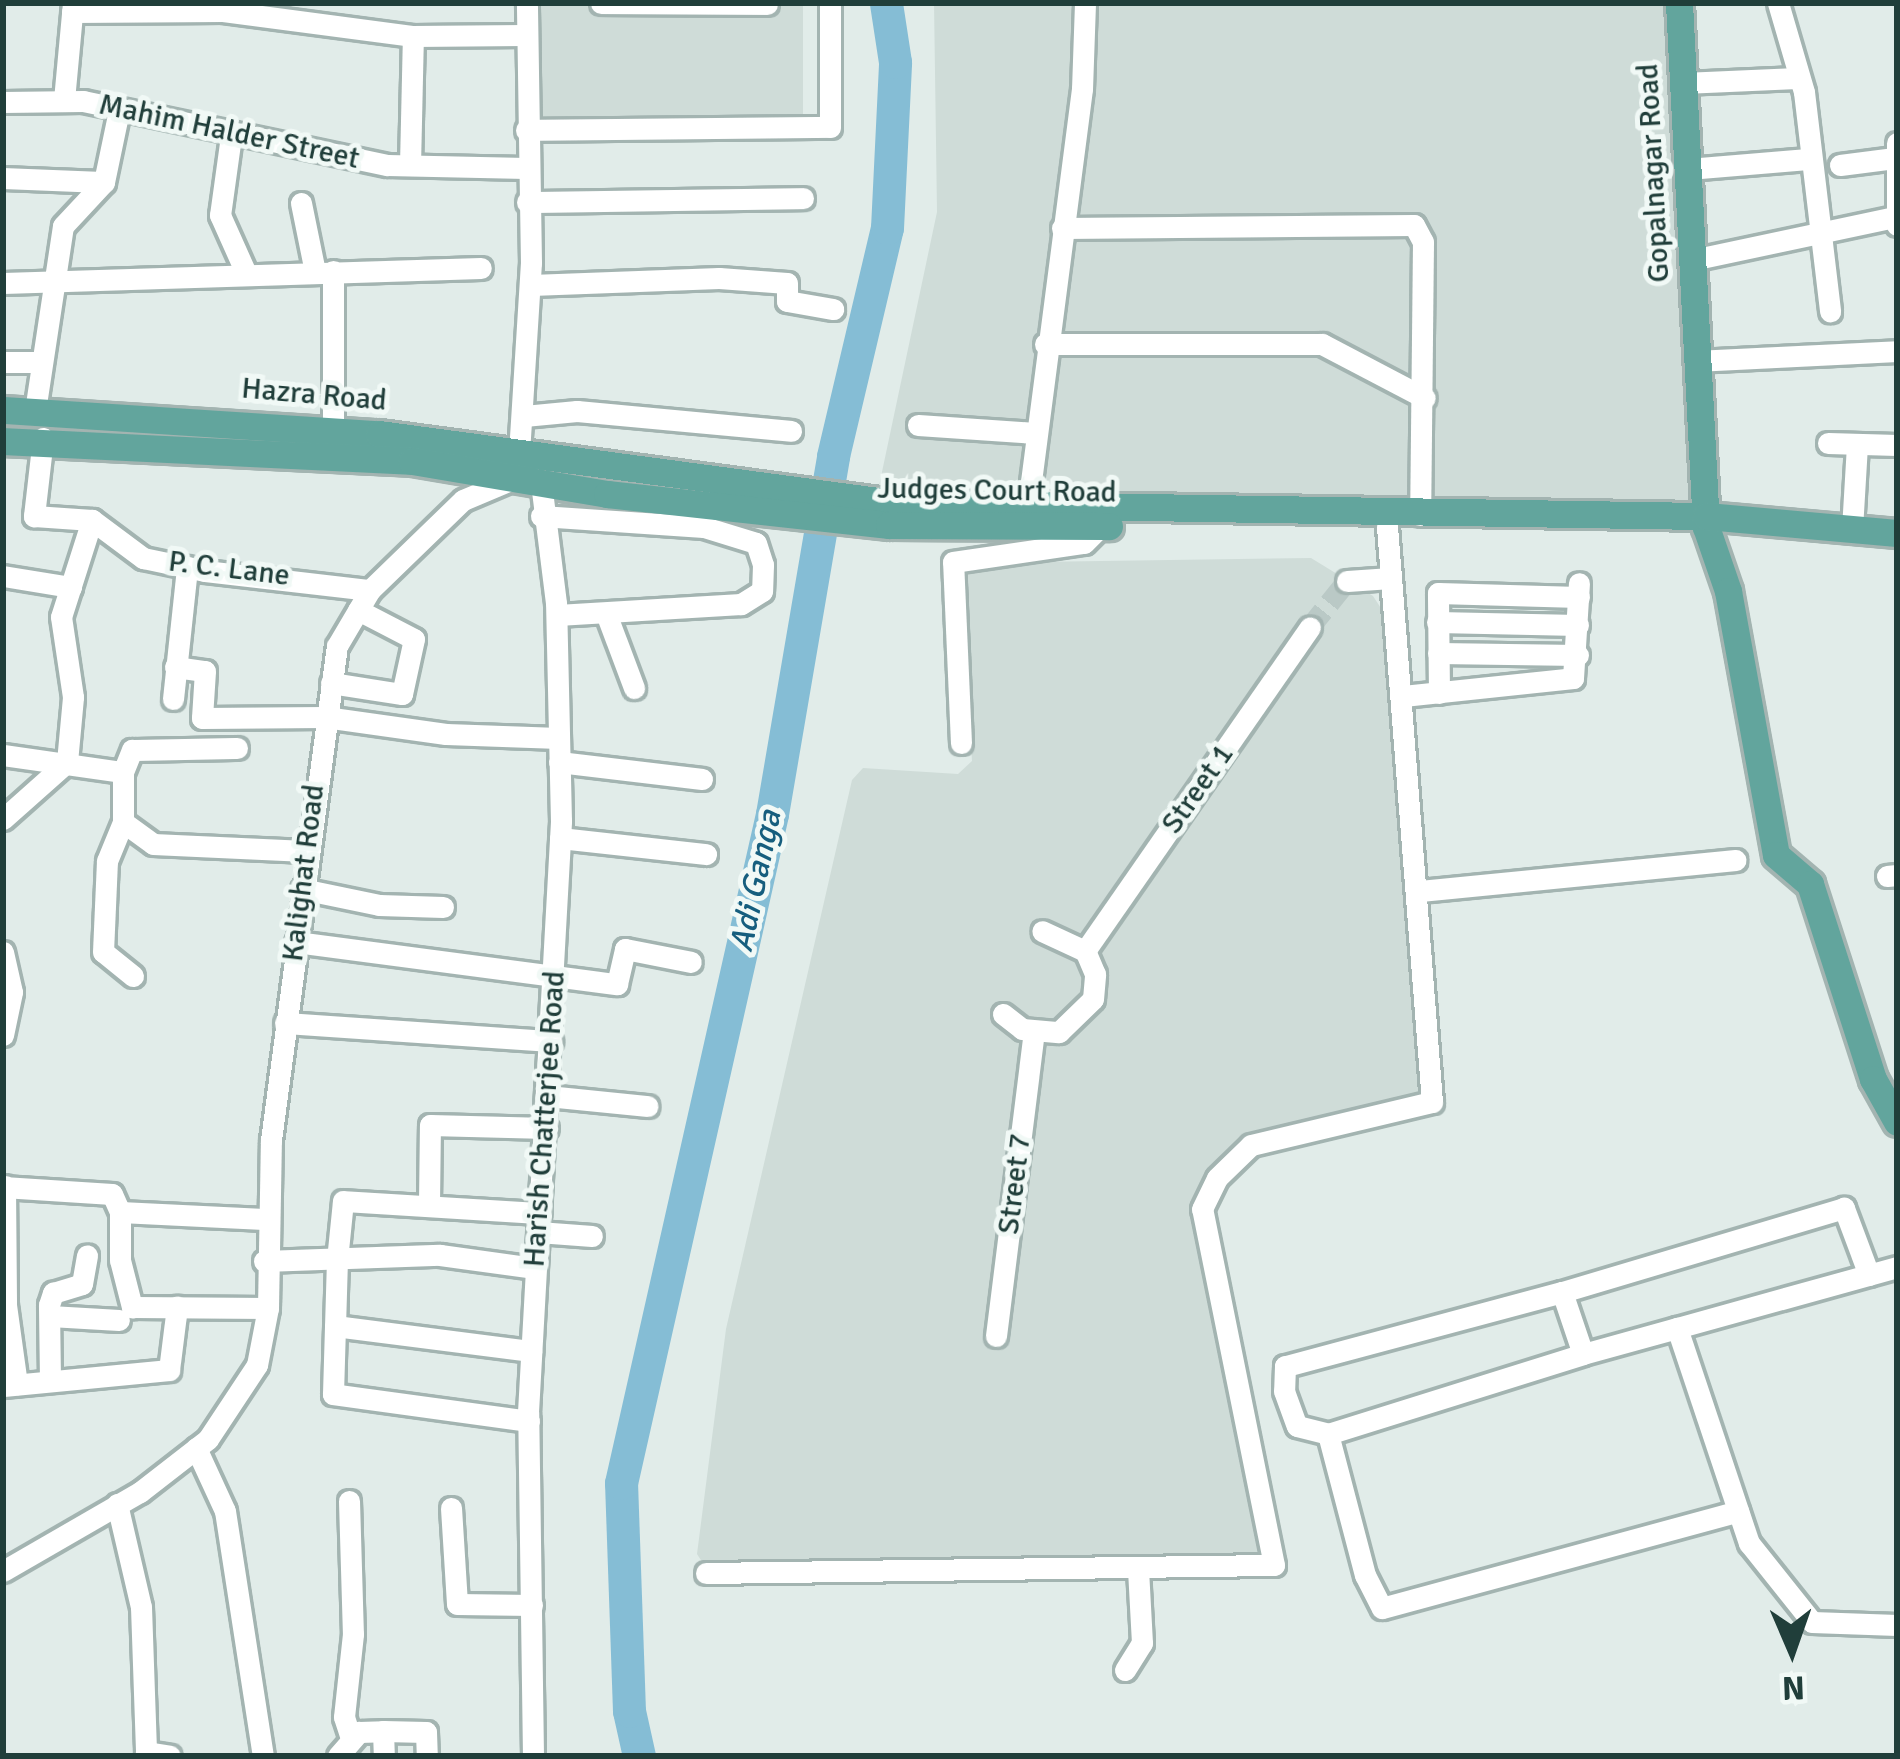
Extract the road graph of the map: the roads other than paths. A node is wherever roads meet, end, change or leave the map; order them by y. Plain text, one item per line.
1 (527, 3) edge
2 (602, 3) edge
3 (830, 3) edge
4 (1085, 3) edge
5 (1679, 3) edge
6 (1778, 3) edge
7 (767, 4) edge
8 (162, 7) edge
9 (72, 8) edge
10 (526, 35) junction
11 (413, 36) junction
12 (1797, 78) junction
13 (1683, 83) junction
14 (64, 100) junction
15 (3, 102) edge
16 (119, 110) junction
17 (526, 130) junction
18 (231, 136) junction
19 (1896, 150) edge
20 (1808, 159) junction
21 (410, 165) junction
22 (1840, 165) dead end
23 (526, 168) junction
24 (1688, 169) junction
25 (3, 178) edge
26 (104, 182) junction
27 (803, 198) dead end
28 (527, 202) junction
29 (301, 203) dead end
30 (1895, 221) edge
31 (1062, 228) junction
32 (1820, 234) junction
33 (1692, 260) junction
34 (481, 268) dead end
35 (324, 272) junction
36 (246, 274) junction
37 (53, 281) junction
38 (3, 283) edge
39 (531, 285) junction
40 (833, 309) dead end
41 (1830, 311) dead end
42 (1045, 344) junction
43 (1694, 351) junction
44 (1897, 351) edge
45 (3, 362) edge
46 (40, 362) junction
47 (1425, 398) junction
48 (3, 410) edge
49 (524, 416) junction
50 (39, 424) junction
51 (918, 425) dead end
52 (333, 429) junction
53 (791, 431) dead end
54 (1034, 433) junction
55 (3, 441) edge
56 (1828, 443) dead end
57 (1857, 445) junction
58 (1897, 445) edge
59 (524, 471) junction
60 (611, 483) joint
61 (1034, 513) junction
62 (1420, 515) junction
63 (541, 516) junction
64 (92, 520) junction
65 (1706, 522) junction
66 (1102, 526) junction
67 (1387, 526) junction
68 (1852, 529) junction
69 (1897, 533) edge
70 (1897, 545) edge
71 (187, 567) junction
72 (3, 576) edge
73 (1391, 578) junction
74 (1347, 580) dead end
75 (71, 587) junction
76 (370, 590) junction
77 (358, 610) junction
78 (557, 615) junction
79 (607, 616) junction
80 (1437, 622) junction
81 (1578, 626) junction
82 (1310, 627) tunnel mouth
83 (1438, 653) junction
84 (1578, 655) junction
85 (175, 667) junction
86 (331, 682) junction
87 (634, 688) dead end
88 (1439, 693) junction
89 (1403, 696) junction
90 (173, 698) dead end
91 (326, 717) junction
92 (559, 738) junction
93 (961, 742) dead end
94 (237, 748) dead end
95 (3, 754) edge
96 (67, 762) junction
97 (560, 762) junction
98 (123, 772) junction
99 (702, 779) dead end
100 (8, 808) edge
101 (123, 822) junction
102 (560, 838) junction
103 (307, 851) junction
104 (706, 854) dead end
105 (1735, 860) dead end
106 (302, 889) junction
107 (1420, 891) junction
108 (442, 907) dead end
109 (1042, 931) dead end
110 (296, 942) junction
111 (1085, 951) junction
112 (3, 952) edge
113 (691, 962) dead end
114 (133, 976) dead end
115 (554, 976) junction
116 (1003, 1013) dead end
117 (285, 1023) junction
118 (1034, 1033) junction
119 (3, 1035) edge
120 (551, 1041) junction
121 (548, 1096) junction
122 (647, 1106) dead end
123 (1897, 1122) edge
124 (547, 1128) junction
125 (9, 1186) edge
126 (429, 1203) junction
127 (121, 1212) junction
128 (264, 1219) junction
129 (539, 1223) junction
130 (592, 1236) dead end
131 (87, 1255) dead end
132 (337, 1260) junction
133 (264, 1262) junction
134 (1897, 1267) edge
135 (535, 1268) junction
136 (1869, 1275) junction
137 (1562, 1292) junction
138 (177, 1307) junction
139 (268, 1308) junction
140 (50, 1316) junction
141 (119, 1320) dead end
142 (335, 1326) junction
143 (1677, 1328) junction
144 (996, 1336) dead end
145 (531, 1351) junction
146 (1583, 1354) junction
147 (50, 1380) junction
148 (10, 1385) edge
149 (529, 1421) junction
150 (1328, 1434) junction
151 (196, 1448) junction
152 (349, 1501) dead end
153 (117, 1504) junction
154 (451, 1508) dead end
155 (1738, 1511) junction
156 (1138, 1568) junction
157 (3, 1571) edge
158 (706, 1573) dead end
159 (532, 1605) junction
160 (1897, 1625) edge
161 (1125, 1670) dead end
162 (383, 1731) junction
163 (344, 1748) edge
164 (141, 1754) edge
165 (170, 1756) edge
166 (263, 1756) edge
167 (384, 1756) edge
168 (427, 1756) edge
169 (533, 1756) edge

1 - 10 street
2 - 7 street
3 - 17 street
4 - 31 street
5 - 13 main road, Gopalnagar Road
6 - 12 street
8 - 9 street
8 - 11 street
9 - 14 street
10 - 11 street
10 - 17 street
11 - 21 street
12 - 13 street
12 - 20 street
13 - 24 main road, Gopalnagar Road
14 - 15 street, Mahim Halder Street
14 - 16 street, Mahim Halder Street
16 - 18 street, Mahim Halder Street
16 - 26 street
17 - 23 street
18 - 21 street, Mahim Halder Street
18 - 36 street
19 - 22 street
19 - 30 street
20 - 24 street
20 - 32 street
21 - 23 street, Mahim Halder Street
23 - 28 street
24 - 33 main road, Gopalnagar Road
25 - 26 street
26 - 37 street
27 - 28 street
28 - 39 street
29 - 35 street
30 - 32 street
31 - 42 street
31 - 47 street
32 - 33 street
32 - 41 street
33 - 43 main road, Gopalnagar Road
34 - 35 street
35 - 36 street
35 - 52 street
36 - 37 street
37 - 38 street
37 - 46 street
39 - 40 street
39 - 49 street
42 - 47 street
42 - 54 street
43 - 44 street
43 - 65 main road, Gopalnagar Road
45 - 46 street
46 - 50 street
47 - 62 street
48 - 50 main road, Hazra Road
49 - 53 street
49 - 59 street
50 - 52 main road, Hazra Road
50 - 55 main road, Hazra Road
50 - 59 main road, Hazra Road
50 - 64 street
51 - 54 street
52 - 59 main road, Hazra Road
54 - 61 street
56 - 57 street
57 - 58 street
57 - 68 street
59 - 60 main road, Hazra Road
59 - 63 street, Harish Chatterjee Road
59 - 76 street, Kalighat Road
60 - 61 main road, Judges Court Road
61 - 62 main road
61 - 66 main road, Judges Court Road
62 - 65 main road
63 - 78 street, Harish Chatterjee Road
63 - 79 street
64 - 71 street, P. C. Lane
64 - 75 street
65 - 67 main road, Judges Court Road
65 - 68 main road
65 - 70 main road
65 - 123 main road, Gopalnagar Road
66 - 67 main road, Judges Court Road
66 - 93 street
67 - 73 street
68 - 69 main road
71 - 76 street, P. C. Lane
71 - 85 street
72 - 75 street
73 - 74 street
73 - 89 street
75 - 96 street
76 - 77 street, Kalighat Road
77 - 86 street, Kalighat Road
77 - 86 street
78 - 79 street
78 - 92 street, Harish Chatterjee Road
79 - 87 street
80 - 81 street
80 - 81 street
80 - 83 street
81 - 84 street
82 - 111 street, Street 1
83 - 84 street
83 - 88 street
84 - 88 street
85 - 90 street
85 - 91 street
86 - 91 street, Kalighat Road
88 - 89 street
89 - 107 street
91 - 92 street
91 - 103 street, Kalighat Road
92 - 97 street, Harish Chatterjee Road
94 - 98 street
95 - 96 street
96 - 98 street
96 - 100 street
97 - 99 street
97 - 102 street, Harish Chatterjee Road
98 - 101 street
101 - 103 street
101 - 114 street
102 - 104 street
102 - 115 street, Harish Chatterjee Road
103 - 106 street, Kalighat Road
105 - 107 street
106 - 108 street
106 - 110 street, Kalighat Road
107 - 156 street
109 - 111 street
110 - 115 street
110 - 117 street, Kalighat Road
111 - 118 street
112 - 119 street
113 - 115 street
115 - 120 street, Harish Chatterjee Road
116 - 118 street
117 - 120 street
117 - 128 street, Kalighat Road
118 - 144 street, Street 7
120 - 121 street, Harish Chatterjee Road
121 - 122 street
121 - 124 street, Harish Chatterjee Road
124 - 126 street
124 - 129 street, Harish Chatterjee Road
125 - 127 street
125 - 148 street
126 - 129 street
126 - 132 street
127 - 128 street
127 - 138 street
128 - 133 street, Kalighat Road
129 - 130 street
129 - 135 street, Harish Chatterjee Road
131 - 140 street
132 - 133 street
132 - 135 street
132 - 142 street
133 - 139 street, Kalighat Road
134 - 136 street
135 - 145 street, Harish Chatterjee Road
136 - 137 street
136 - 143 street
137 - 146 street
137 - 150 street
138 - 139 street
138 - 147 street
139 - 151 street, Kalighat Road
140 - 141 street
140 - 147 street
142 - 145 street
142 - 149 street
143 - 146 street
143 - 155 street
145 - 149 street, Harish Chatterjee Road
146 - 150 street
147 - 148 street
149 - 159 street, Harish Chatterjee Road
150 - 155 street
151 - 153 street, Kalighat Road
151 - 166 street
152 - 163 street
153 - 157 street, Kalighat Road
153 - 164 street
154 - 159 street
155 - 160 street
156 - 158 street
156 - 161 street
159 - 169 street, Harish Chatterjee Road
162 - 163 street
162 - 167 street
162 - 168 street
164 - 165 street

